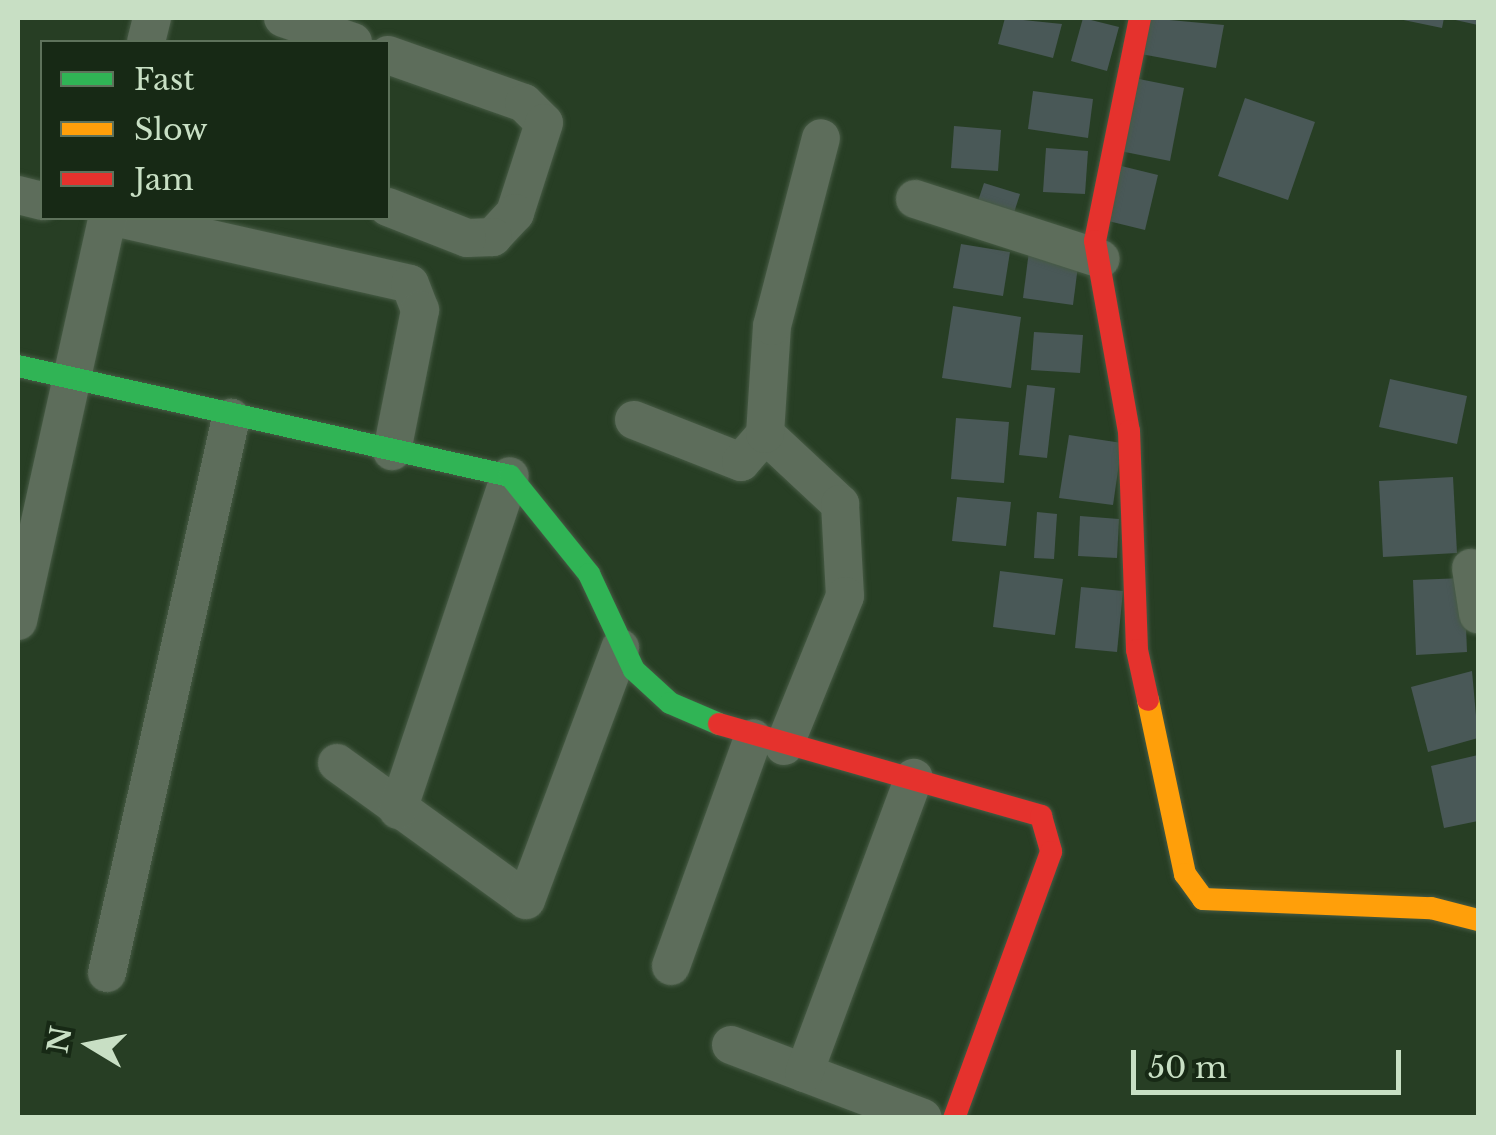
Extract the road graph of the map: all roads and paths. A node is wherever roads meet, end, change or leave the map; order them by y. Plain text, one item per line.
1 (283, 18) edge
2 (1140, 18) edge
3 (347, 40) edge
4 (390, 56) edge
5 (821, 138) dead end
6 (915, 200) dead end
7 (390, 208) edge
8 (108, 220) edge
9 (127, 220) edge
10 (1101, 259) junction
11 (18, 366) edge
12 (71, 378) junction
13 (231, 418) junction
14 (634, 420) dead end
15 (765, 434) junction
16 (392, 451) junction
17 (510, 476) junction
18 (1472, 568) dead end
19 (1478, 614) edge
20 (18, 621) edge
21 (620, 648) junction
22 (769, 742) junction
23 (337, 763) dead end
24 (914, 778) junction
25 (398, 810) junction
26 (1478, 920) edge
27 (671, 966) dead end
28 (107, 974) dead end
29 (731, 1046) dead end
30 (804, 1073) junction
31 (924, 1118) edge
32 (954, 1118) edge

1 - 3 street
2 - 10 street
4 - 7 street
5 - 15 street
6 - 10 street
8 - 12 street
9 - 16 street
10 - 26 street
11 - 12 street
12 - 13 street
12 - 20 street
13 - 16 street
13 - 28 street
14 - 15 street
15 - 22 street
16 - 17 street
17 - 21 street
17 - 25 street
18 - 19 street
21 - 22 street
21 - 25 street
22 - 24 street
22 - 27 street
23 - 25 street
24 - 30 street
24 - 32 street
29 - 30 street
30 - 31 street

